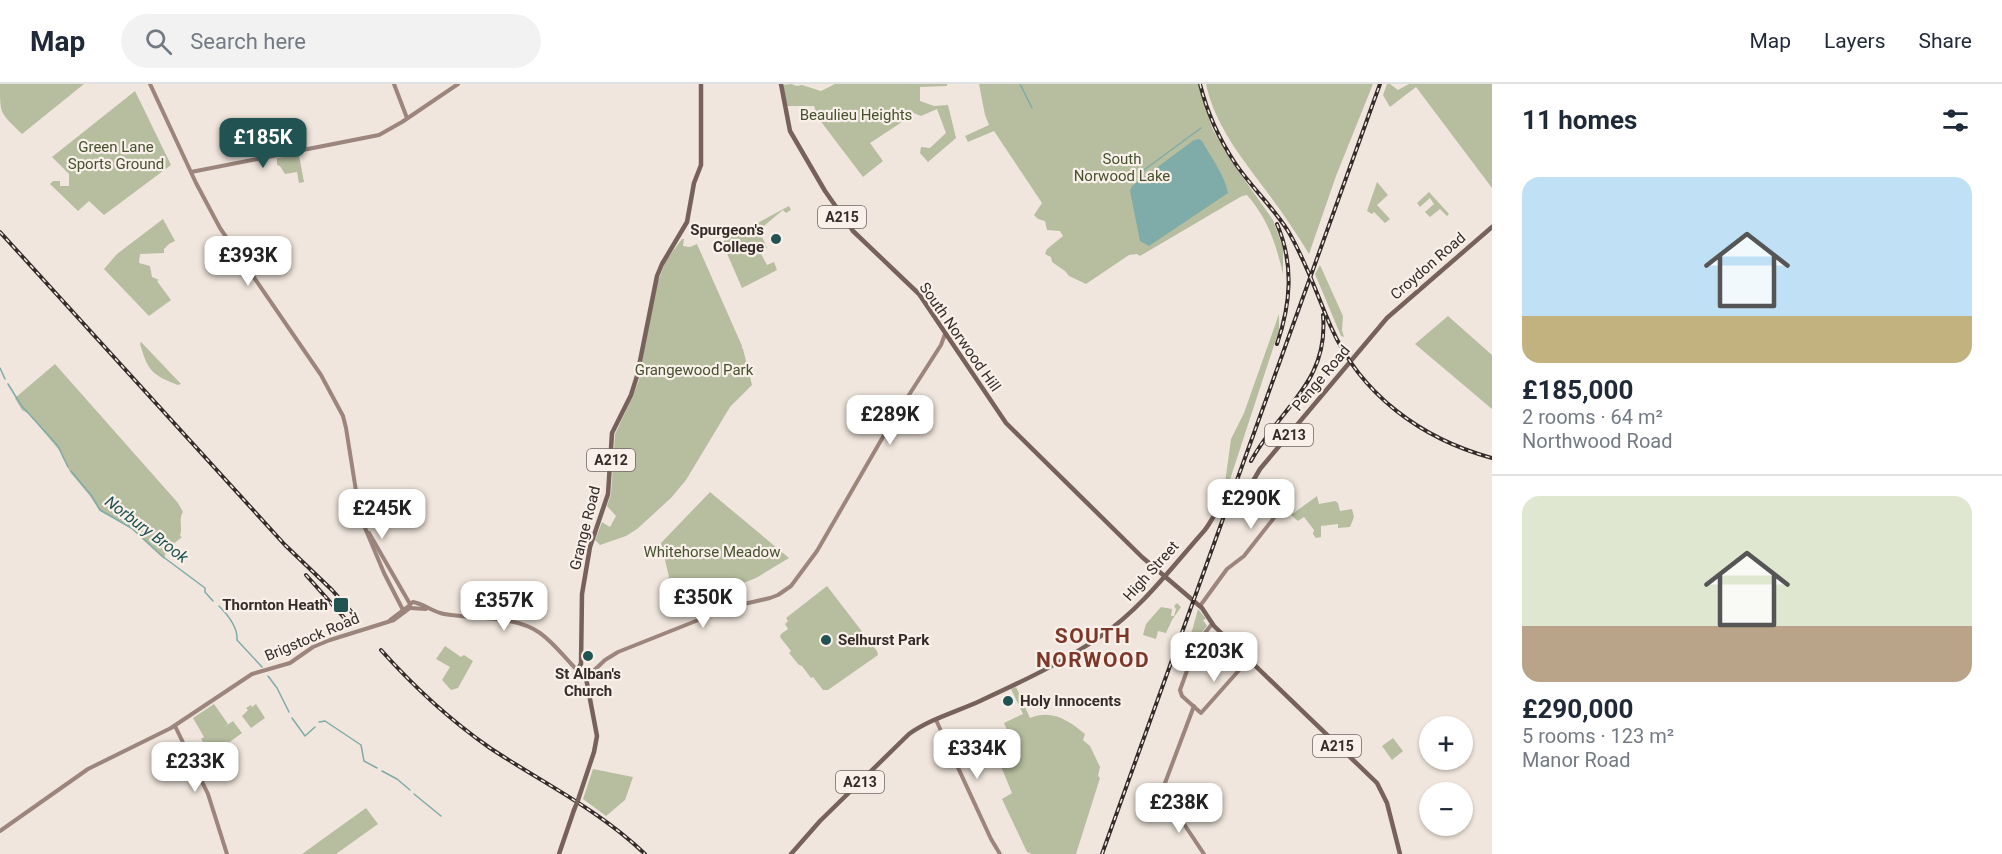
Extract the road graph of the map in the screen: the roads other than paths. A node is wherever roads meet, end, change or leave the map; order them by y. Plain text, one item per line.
1 (150, 84) edge
2 (394, 84) edge
3 (458, 84) edge
4 (702, 84) edge
5 (781, 84) edge
6 (407, 118) junction
7 (191, 172) junction
8 (1492, 227) edge
9 (1382, 324) joint
10 (945, 334) junction
11 (942, 344) junction
12 (953, 346) junction
13 (1246, 492) junction
14 (1220, 509) joint
15 (360, 516) junction
16 (1163, 577) junction
17 (403, 592) junction
18 (396, 596) junction
19 (410, 606) junction
20 (1200, 606) junction
21 (404, 610) junction
22 (1212, 624) junction
23 (1248, 659) junction
24 (577, 670) junction
25 (586, 678) junction
26 (1194, 706) junction
27 (936, 720) junction
28 (175, 726) junction
29 (0, 831) edge
30 (227, 854) edge
31 (559, 854) edge
32 (791, 854) edge
33 (1000, 854) edge
34 (1204, 854) edge
35 (1400, 854) edge

1 - 7 main road
2 - 6 main road
3 - 6 main road
4 - 24 main road, Grange Road / A212
5 - 10 main road, South Norwood Hill / A215
6 - 7 main road
7 - 15 main road
8 - 9 main road, Croydon Road / A213
9 - 13 main road, Penge Road / A213
10 - 11 main road
10 - 12 main road, South Norwood Hill / A215
11 - 12 main road
11 - 25 main road
12 - 16 main road, South Norwood Hill / A215
13 - 14 main road, Penge Road / A213, bridge
13 - 20 main road
14 - 16 main road, High Street / A213
15 - 17 main road
15 - 18 main road
16 - 20 main road, A215
16 - 27 main road, High Street / A213
17 - 18 main road
17 - 19 main road
18 - 21 main road
19 - 21 main road, Brigstock Road
19 - 24 main road
20 - 22 main road, A215
21 - 28 main road, Brigstock Road
22 - 23 main road, A215
22 - 26 main road
23 - 26 main road
23 - 35 main road, A215
24 - 25 main road
25 - 31 main road, bridge
26 - 34 main road
27 - 32 main road, A213
27 - 33 main road
28 - 29 main road, Brigstock Road
28 - 30 main road

